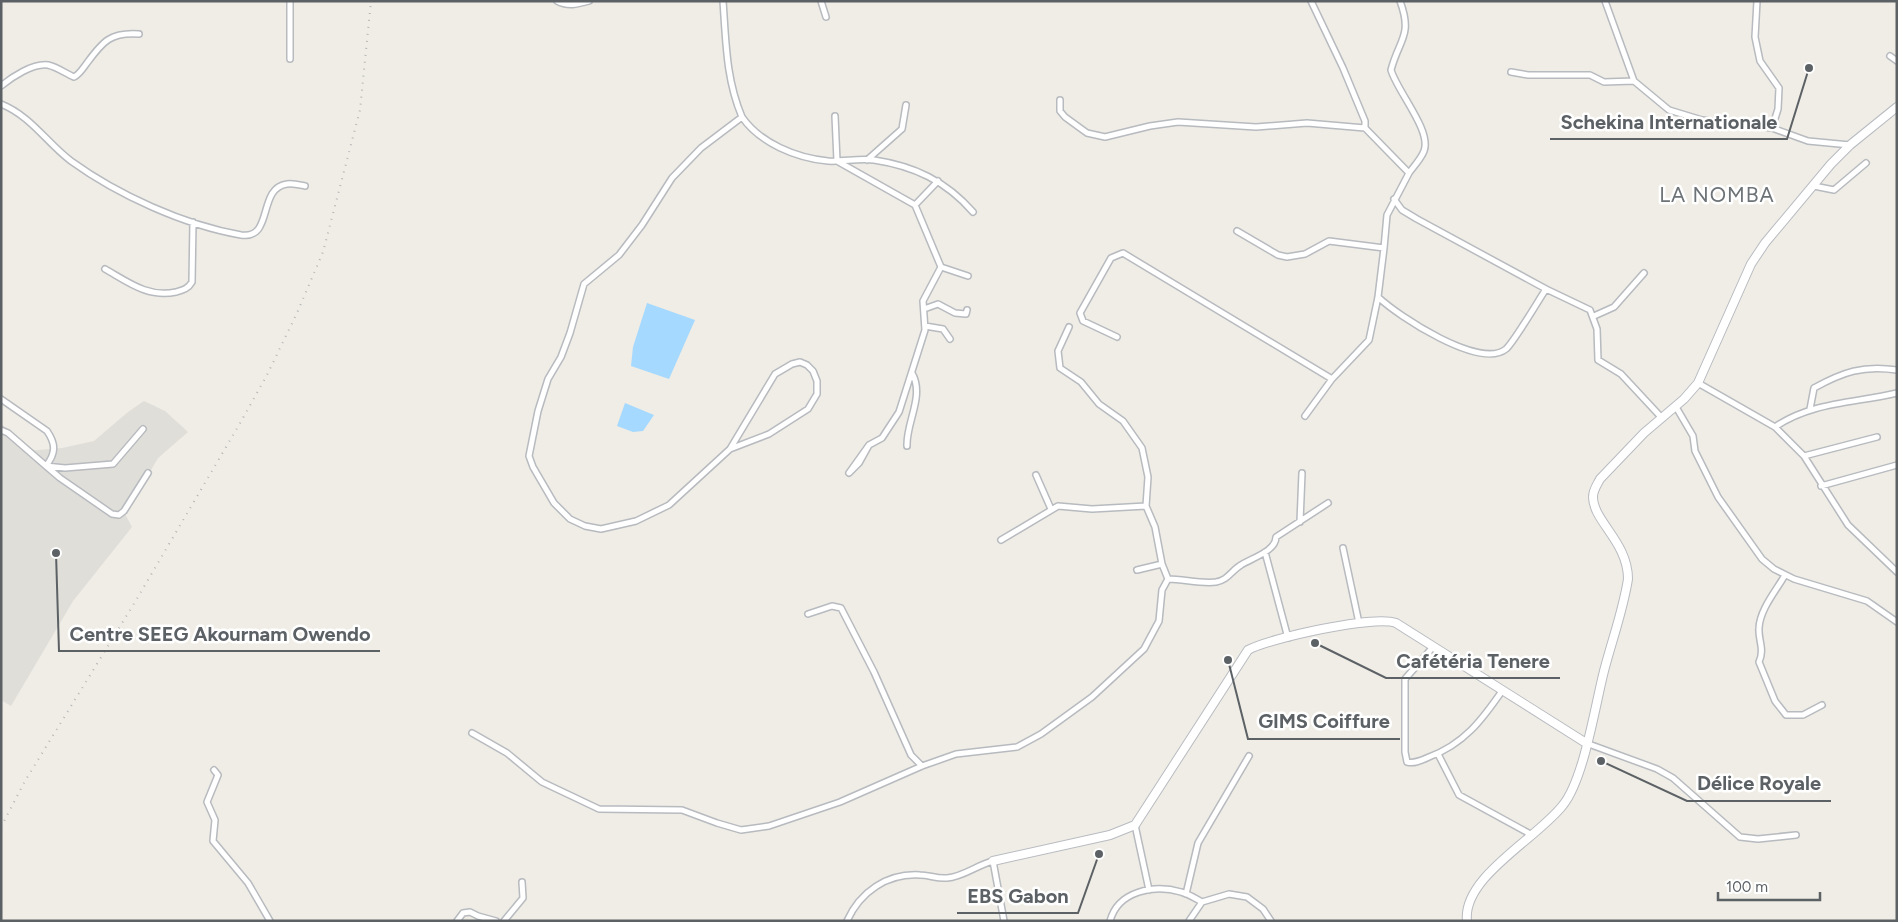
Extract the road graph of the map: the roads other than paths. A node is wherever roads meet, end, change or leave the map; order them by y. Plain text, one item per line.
1 (290, 1) edge
2 (557, 1) edge
3 (589, 1) edge
4 (723, 1) edge
5 (822, 1) edge
6 (1311, 1) edge
7 (1400, 1) edge
8 (1604, 1) edge
9 (1757, 1) edge
10 (826, 17) dead end
11 (139, 34) dead end
12 (1890, 56) dead end
13 (290, 59) dead end
14 (1897, 61) edge
15 (1511, 72) dead end
16 (1634, 81) junction
17 (1, 86) edge
18 (1060, 100) dead end
19 (1, 104) edge
20 (906, 105) dead end
21 (1897, 107) edge
22 (835, 116) dead end
23 (742, 117) junction
24 (1365, 128) junction
25 (1772, 128) junction
26 (1850, 145) junction
27 (867, 160) junction
28 (837, 161) junction
29 (1866, 163) dead end
30 (1409, 173) junction
31 (938, 182) junction
32 (306, 186) dead end
33 (1814, 186) junction
34 (1394, 199) junction
35 (915, 205) junction
36 (973, 212) dead end
37 (194, 222) junction
38 (1237, 231) dead end
39 (1384, 248) junction
40 (942, 267) junction
41 (105, 269) dead end
42 (1644, 273) dead end
43 (968, 276) dead end
44 (1546, 289) junction
45 (1378, 297) junction
46 (924, 309) junction
47 (967, 310) dead end
48 (1594, 316) junction
49 (925, 326) junction
50 (1069, 327) dead end
51 (1117, 338) dead end
52 (950, 339) dead end
53 (1897, 370) edge
54 (912, 373) junction
55 (1332, 379) junction
56 (1698, 384) junction
57 (1897, 393) edge
58 (1, 399) edge
59 (1676, 407) junction
60 (1810, 409) junction
61 (1305, 416) dead end
62 (1661, 417) junction
63 (1775, 426) junction
64 (143, 429) dead end
65 (1, 430) edge
66 (1877, 437) dead end
67 (868, 445) junction
68 (906, 446) dead end
69 (730, 450) junction
70 (1804, 456) junction
71 (1897, 465) edge
72 (46, 466) junction
73 (148, 473) dead end
74 (1302, 473) dead end
75 (1036, 475) dead end
76 (1822, 486) junction
77 (1328, 502) dead end
78 (1146, 506) junction
79 (1051, 509) junction
80 (1300, 522) junction
81 (1001, 540) dead end
82 (1343, 548) dead end
83 (1265, 552) junction
84 (1162, 564) junction
85 (1137, 570) dead end
86 (1897, 572) edge
87 (1785, 575) junction
88 (1168, 579) junction
89 (808, 614) dead end
90 (1897, 622) edge
91 (1359, 623) junction
92 (1288, 638) junction
93 (1433, 648) junction
94 (1502, 691) junction
95 (1822, 705) dead end
96 (472, 733) dead end
97 (1586, 743) junction
98 (1438, 754) junction
99 (1250, 756) dead end
100 (922, 766) junction
101 (214, 770) dead end
102 (1136, 825) junction
103 (1532, 835) junction
104 (1796, 836) dead end
105 (993, 861) junction
106 (522, 882) dead end
107 (1149, 890) junction
108 (1186, 894) junction
109 (1202, 902) junction
110 (270, 921) edge
111 (457, 921) edge
112 (496, 921) edge
113 (504, 921) edge
114 (847, 921) edge
115 (1004, 921) edge
116 (1110, 921) edge
117 (1189, 921) edge
118 (1271, 921) edge
119 (1467, 921) edge

1 - 13 street
2 - 3 street
4 - 23 street
5 - 10 street
6 - 24 street
7 - 30 street
8 - 16 street
9 - 25 street
11 - 17 street
12 - 14 street
15 - 16 street
16 - 25 street
18 - 24 street
19 - 37 street
20 - 27 street
21 - 26 street
22 - 28 street
23 - 28 street
23 - 69 street
24 - 30 street
25 - 26 street
26 - 33 street
27 - 28 street
27 - 31 street
28 - 35 street
29 - 33 street
30 - 34 street
31 - 35 street
31 - 36 street
32 - 37 street
33 - 56 street
34 - 39 street
34 - 44 street
35 - 40 street
37 - 41 street
38 - 39 street
39 - 45 street
40 - 43 street
40 - 46 street
42 - 48 street
44 - 45 street
44 - 48 street
45 - 55 street
46 - 47 street
46 - 49 street
48 - 62 street
49 - 52 street
49 - 54 street
50 - 78 street
51 - 55 street
53 - 60 street
54 - 67 street
54 - 68 street
55 - 61 street
56 - 59 street
56 - 63 street
57 - 60 street
58 - 72 street
59 - 62 street
59 - 87 street
60 - 63 street
62 - 97 street
63 - 70 street
64 - 72 street
65 - 72 street
66 - 70 street
67 - 67 street
69 - 69 street
70 - 76 street
71 - 76 street
72 - 73 street
74 - 80 street
75 - 79 street
76 - 86 street
77 - 80 street
78 - 79 street
78 - 84 street
79 - 81 street
80 - 83 street
82 - 91 street
83 - 88 street
83 - 92 street
84 - 85 street
84 - 88 street
87 - 90 street
87 - 95 street
88 - 100 street
89 - 100 street
91 - 92 street
91 - 93 street
92 - 102 street
93 - 94 street
93 - 98 street
94 - 97 street
94 - 98 street
96 - 100 street
97 - 103 street
97 - 104 street
98 - 103 street
99 - 108 street
101 - 110 street
102 - 105 street
102 - 107 street
103 - 119 street
105 - 114 street
105 - 115 street
106 - 113 street
107 - 108 street
107 - 116 street
108 - 109 street
109 - 117 street
109 - 118 street
111 - 112 street

